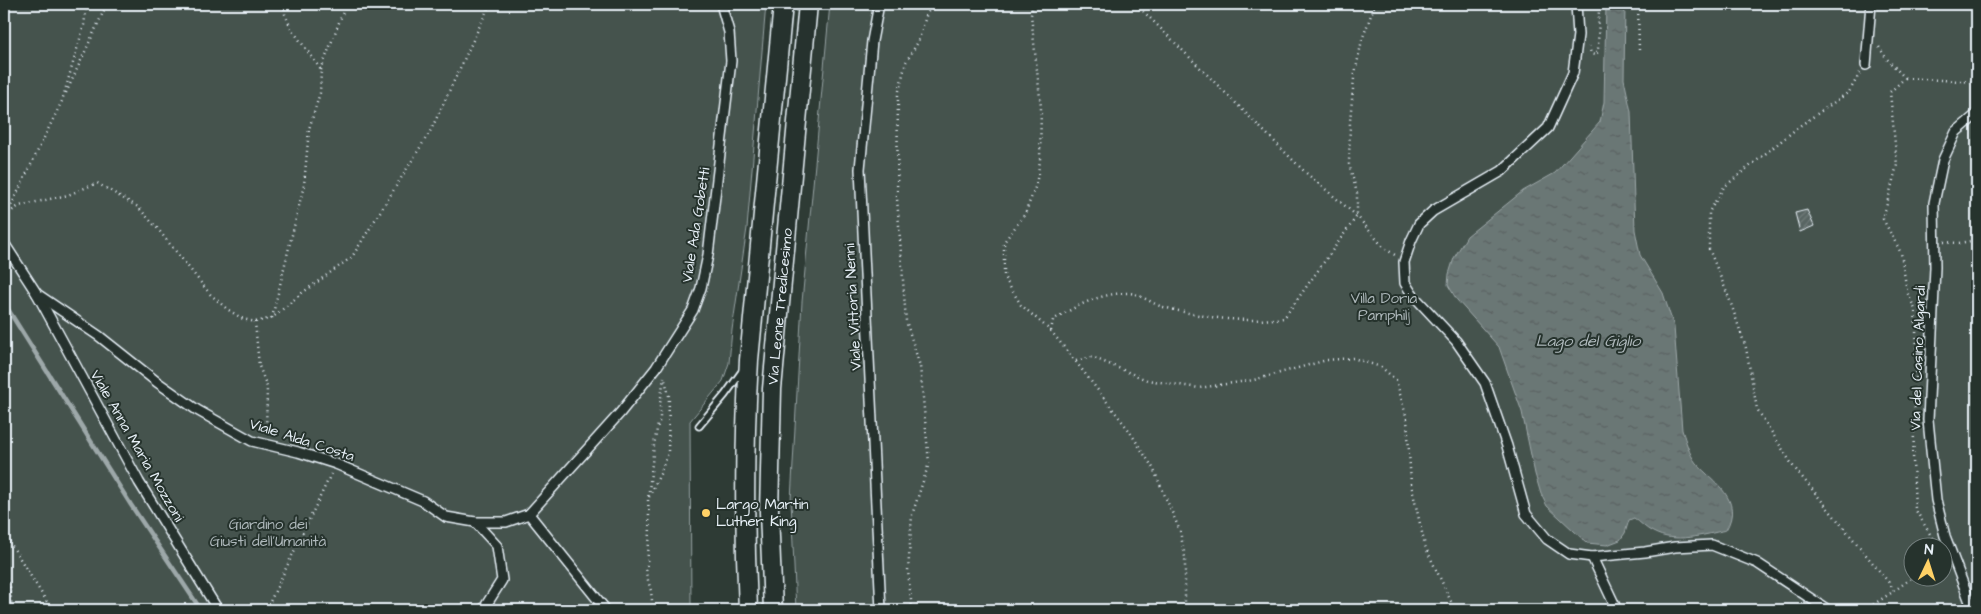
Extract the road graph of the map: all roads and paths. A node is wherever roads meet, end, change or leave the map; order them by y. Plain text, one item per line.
1 (87, 4) edge
2 (107, 4) edge
3 (284, 4) edge
4 (346, 4) edge
5 (490, 4) edge
6 (721, 4) edge
7 (783, 4) edge
8 (808, 4) edge
9 (879, 4) edge
10 (934, 4) edge
11 (1033, 4) edge
12 (1136, 4) edge
13 (1375, 4) edge
14 (1576, 4) edge
15 (1599, 4) edge
16 (1638, 4) edge
17 (1871, 4) edge
18 (1869, 30) junction
19 (1577, 43) junction
20 (1639, 51) dead end
21 (1866, 65) joint
22 (321, 70) junction
23 (1905, 78) junction
24 (1977, 82) edge
25 (62, 101) junction
26 (1977, 114) edge
27 (9, 211) junction
28 (4, 216) edge
29 (1357, 216) junction
30 (1977, 240) edge
31 (1934, 242) junction
32 (4, 243) edge
33 (1404, 262) junction
34 (37, 294) junction
35 (272, 318) junction
36 (255, 322) junction
37 (1051, 331) junction
38 (663, 358) junction
39 (749, 360) junction
40 (1076, 362) junction
41 (664, 378) junction
42 (699, 426) dead end
43 (266, 445) junction
44 (336, 464) junction
45 (648, 500) junction
46 (529, 514) junction
47 (474, 522) junction
48 (4, 533) edge
49 (1932, 536) edge
50 (1592, 557) junction
51 (4, 573) edge
52 (1904, 584) edge
53 (1894, 591) junction
54 (12, 610) edge
55 (52, 610) edge
56 (218, 610) edge
57 (266, 610) edge
58 (483, 610) edge
59 (606, 610) edge
60 (653, 610) edge
61 (748, 610) edge
62 (773, 610) edge
63 (881, 610) edge
64 (912, 610) edge
65 (1185, 610) edge
66 (1455, 610) edge
67 (1617, 610) edge
68 (1828, 610) edge
69 (1865, 610) edge
70 (1973, 610) edge

1 - 25 path
2 - 25 path
3 - 22 path
4 - 22 path
5 - 35 path
6 - 38 street, Viale Ada Gobetti
7 - 39 main road, Via Leone Tredicesimo
8 - 62 main road, Via Leone Tredicesimo
9 - 63 street, Viale Vittoria Nenni
10 - 64 path
11 - 37 path
12 - 29 path
13 - 29 path
14 - 19 street
15 - 19 path
16 - 20 path
17 - 18 street
18 - 21 street
18 - 23 path
19 - 33 street
21 - 53 path
22 - 35 path
23 - 24 path
23 - 49 path
25 - 27 path
26 - 31 street, Via del Casino Algardi
27 - 28 path
27 - 36 path
29 - 33 path
29 - 37 path
30 - 31 path
31 - 70 street, Via del Casino Algardi
32 - 34 street, Viale Anna Maria Mozzoni
33 - 50 street
34 - 43 street, Viale Alda Costa
34 - 56 street, Viale Anna Maria Mozzoni
35 - 36 path
36 - 43 path
37 - 40 path
38 - 41 path
38 - 46 street, Viale Ada Gobetti
39 - 42 lane
39 - 61 main road, Via Leone Tredicesimo
40 - 65 path
40 - 66 path
41 - 45 path
41 - 45 path
43 - 44 street, Viale Alda Costa
44 - 47 street, Viale Alda Costa
44 - 57 path
45 - 60 path
46 - 47 street, Viale Alda Costa
46 - 59 street
47 - 58 street
48 - 55 path
50 - 67 street
50 - 68 street
51 - 54 path
52 - 53 path
53 - 69 path

